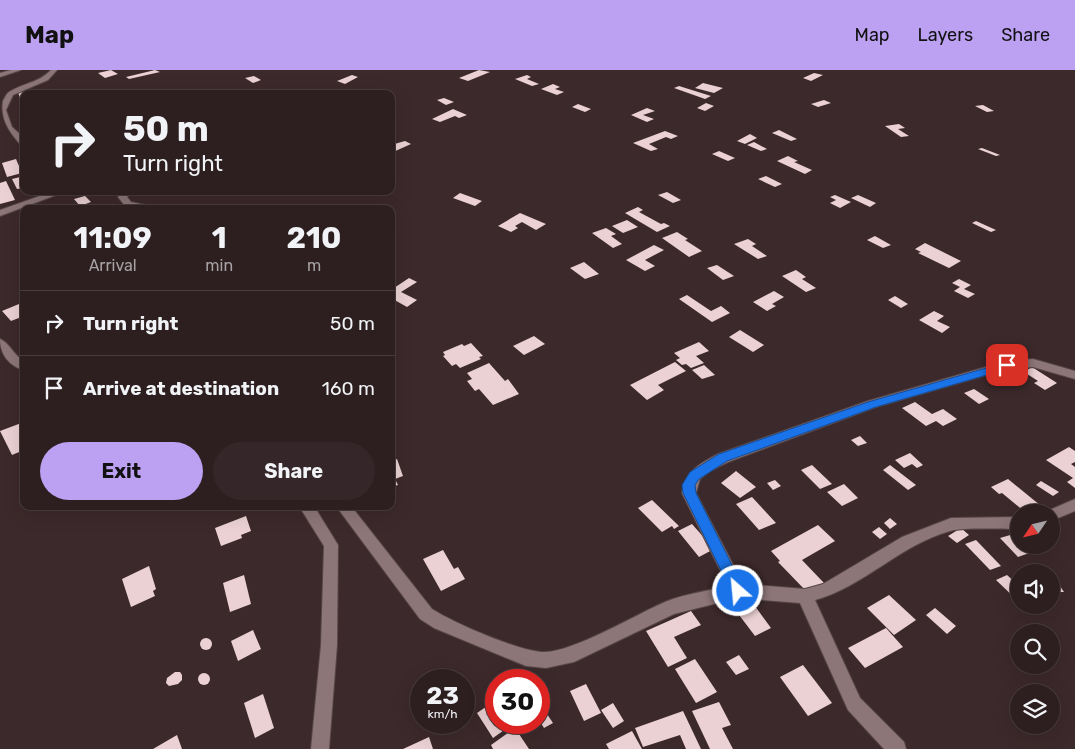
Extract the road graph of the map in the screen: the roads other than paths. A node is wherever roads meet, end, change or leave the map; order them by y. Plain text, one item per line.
1 (18, 70) edge
2 (54, 70) edge
3 (0, 75) edge
4 (9, 128) junction
5 (0, 132) edge
6 (20, 139) edge
7 (51, 195) edge
8 (123, 195) edge
9 (20, 205) edge
10 (21, 205) edge
11 (134, 205) edge
12 (0, 212) edge
13 (0, 343) edge
14 (20, 364) edge
15 (1075, 374) edge
16 (1075, 505) edge
17 (309, 510) edge
18 (345, 510) edge
19 (1060, 511) edge
20 (1010, 523) edge
21 (738, 591) junction
22 (805, 596) junction
23 (320, 749) edge
24 (897, 749) edge

1 - 3 street
2 - 4 street
4 - 5 street
4 - 6 street
7 - 10 street
8 - 11 street
9 - 12 street
13 - 14 street
15 - 21 street
16 - 19 street
17 - 23 street
18 - 21 street
20 - 22 street
21 - 22 street
22 - 24 street

